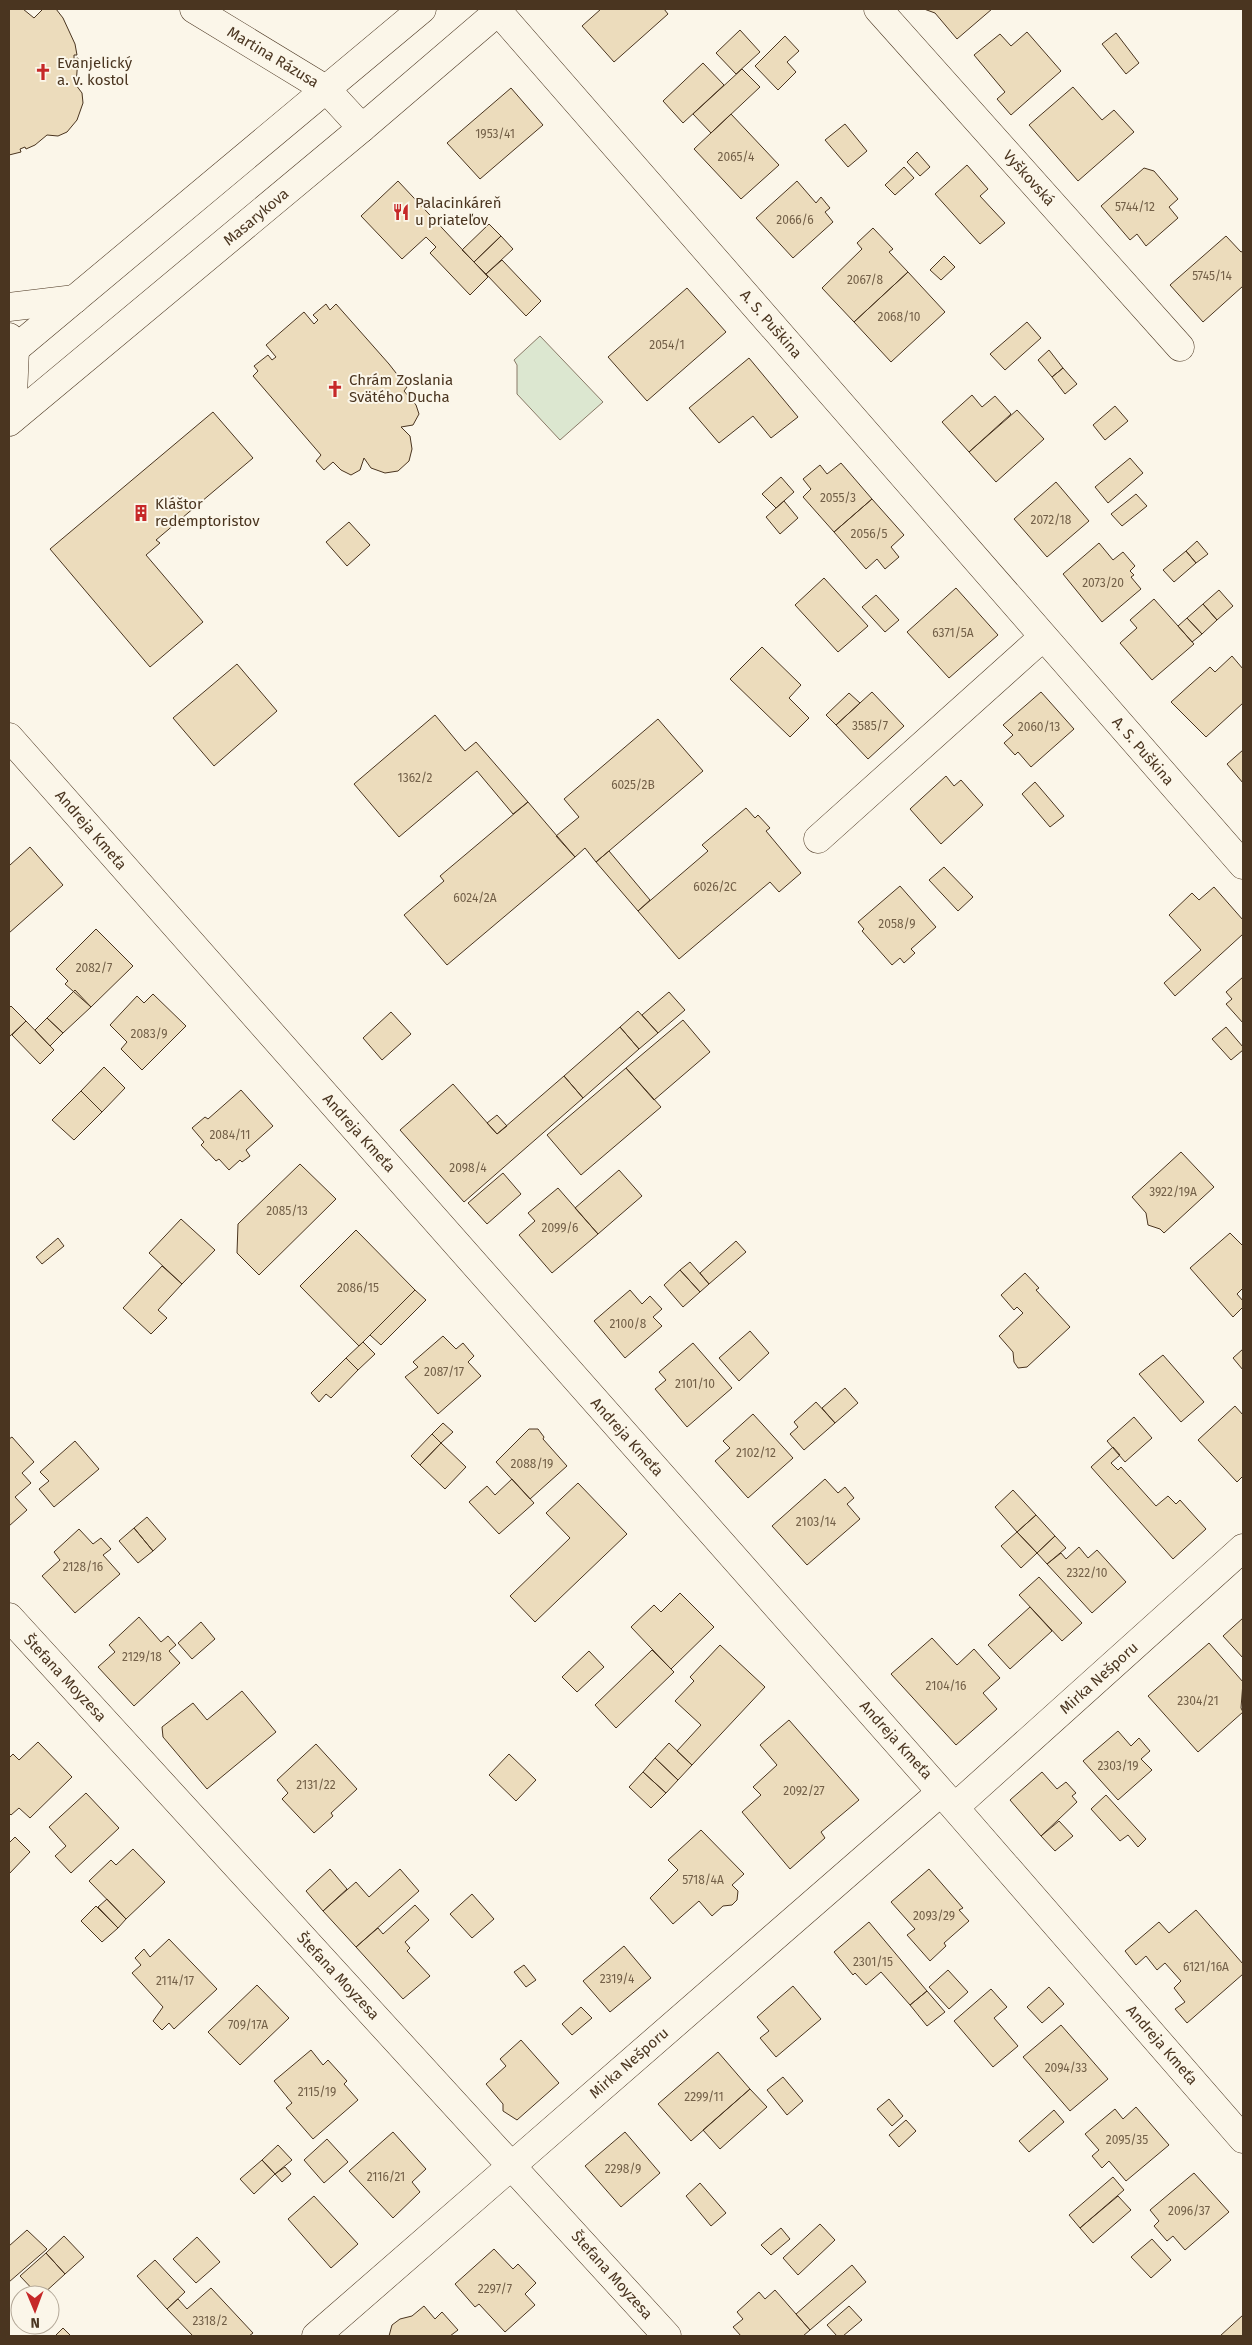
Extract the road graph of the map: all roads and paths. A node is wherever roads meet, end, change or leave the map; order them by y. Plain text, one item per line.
1 (194, 9) edge
2 (422, 9) edge
3 (878, 9) edge
4 (498, 10) edge
5 (327, 90) junction
6 (362, 128) junction
7 (75, 300) junction
8 (9, 308) edge
9 (11, 347) edge
10 (1180, 347) dead end
11 (10, 420) edge
12 (1044, 637) junction
13 (9, 737) edge
14 (818, 839) dead end
15 (1243, 865) edge
16 (1243, 1548) edge
17 (9, 1617) edge
18 (948, 1799) junction
19 (1243, 2139) edge
20 (512, 2165) junction
21 (316, 2336) edge
22 (667, 2336) edge

1 - 5 street, Martina Rázusa
2 - 5 street
3 - 10 street, Vyškovská
4 - 6 street, Masarykova
4 - 12 street, A. S. Puškina
5 - 6 street, Martina Rázusa
5 - 7 street
6 - 11 street, Masarykova
7 - 8 street
7 - 9 street
9 - 11 street
12 - 14 street
12 - 15 street, A. S. Puškina
13 - 18 street, Andreja Kmeťa
16 - 18 street, Mirka Nešporu
17 - 20 street, Štefana Moyzesa
18 - 19 street, Andreja Kmeťa
18 - 20 street, Mirka Nešporu
20 - 21 street, Mirka Nešporu
20 - 22 street, Štefana Moyzesa

